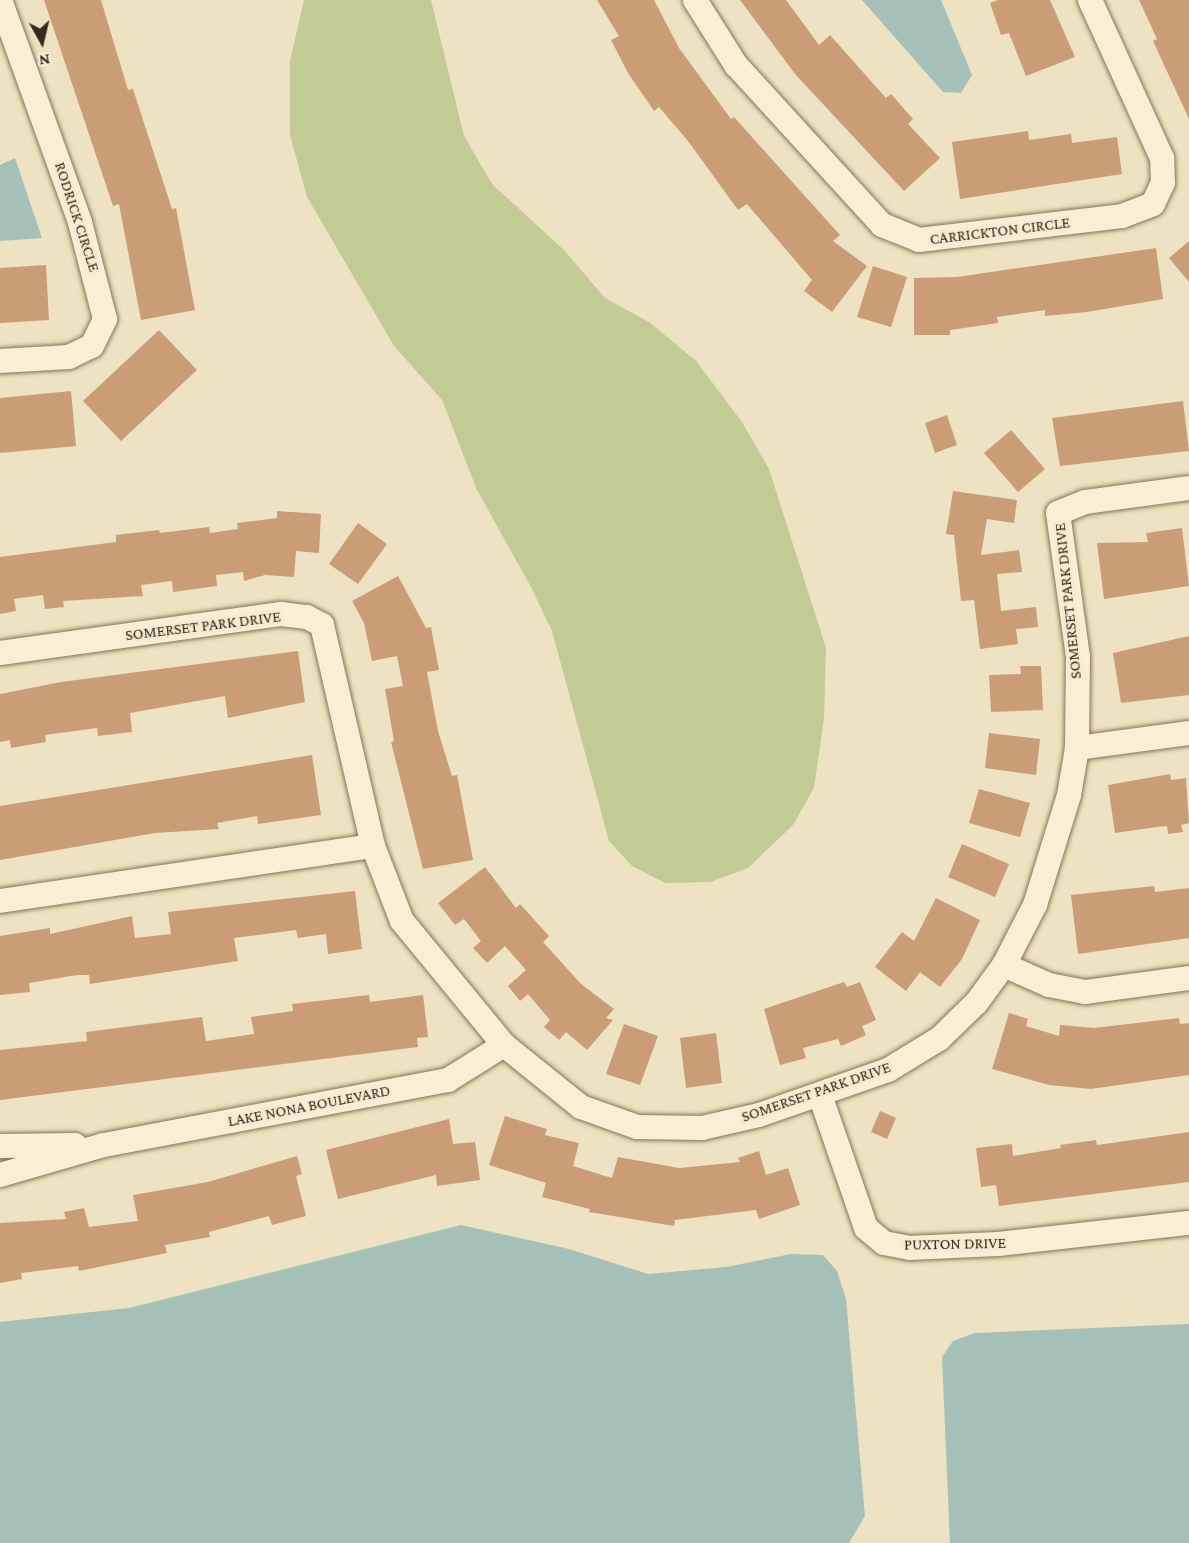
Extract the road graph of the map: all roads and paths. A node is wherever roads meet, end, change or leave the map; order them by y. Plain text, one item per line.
1 (0, 0) edge
2 (695, 0) edge
3 (1090, 0) edge
4 (0, 362) edge
5 (1189, 488) edge
6 (0, 653) edge
7 (1189, 733) edge
8 (1077, 748) junction
9 (373, 846) junction
10 (0, 901) edge
11 (1004, 965) junction
12 (1189, 978) edge
13 (504, 1045) junction
14 (820, 1095) junction
15 (104, 1145) junction
16 (0, 1146) edge
17 (0, 1175) edge
18 (1189, 1223) edge

1 - 4 street, RODRICK CIRCLE
2 - 3 street, CARRICKTON CIRCLE
5 - 8 street, SOMERSET PARK DRIVE
6 - 9 street, SOMERSET PARK DRIVE
7 - 8 street
8 - 11 street, SOMERSET PARK DRIVE
9 - 10 street
9 - 13 street, SOMERSET PARK DRIVE
11 - 12 street
11 - 14 street, SOMERSET PARK DRIVE
13 - 14 street, SOMERSET PARK DRIVE
13 - 15 street, LAKE NONA BOULEVARD
14 - 18 street, PUXTON DRIVE
15 - 16 street, LAKE NONA BOULEVARD
15 - 17 street, LAKE NONA BOULEVARD

